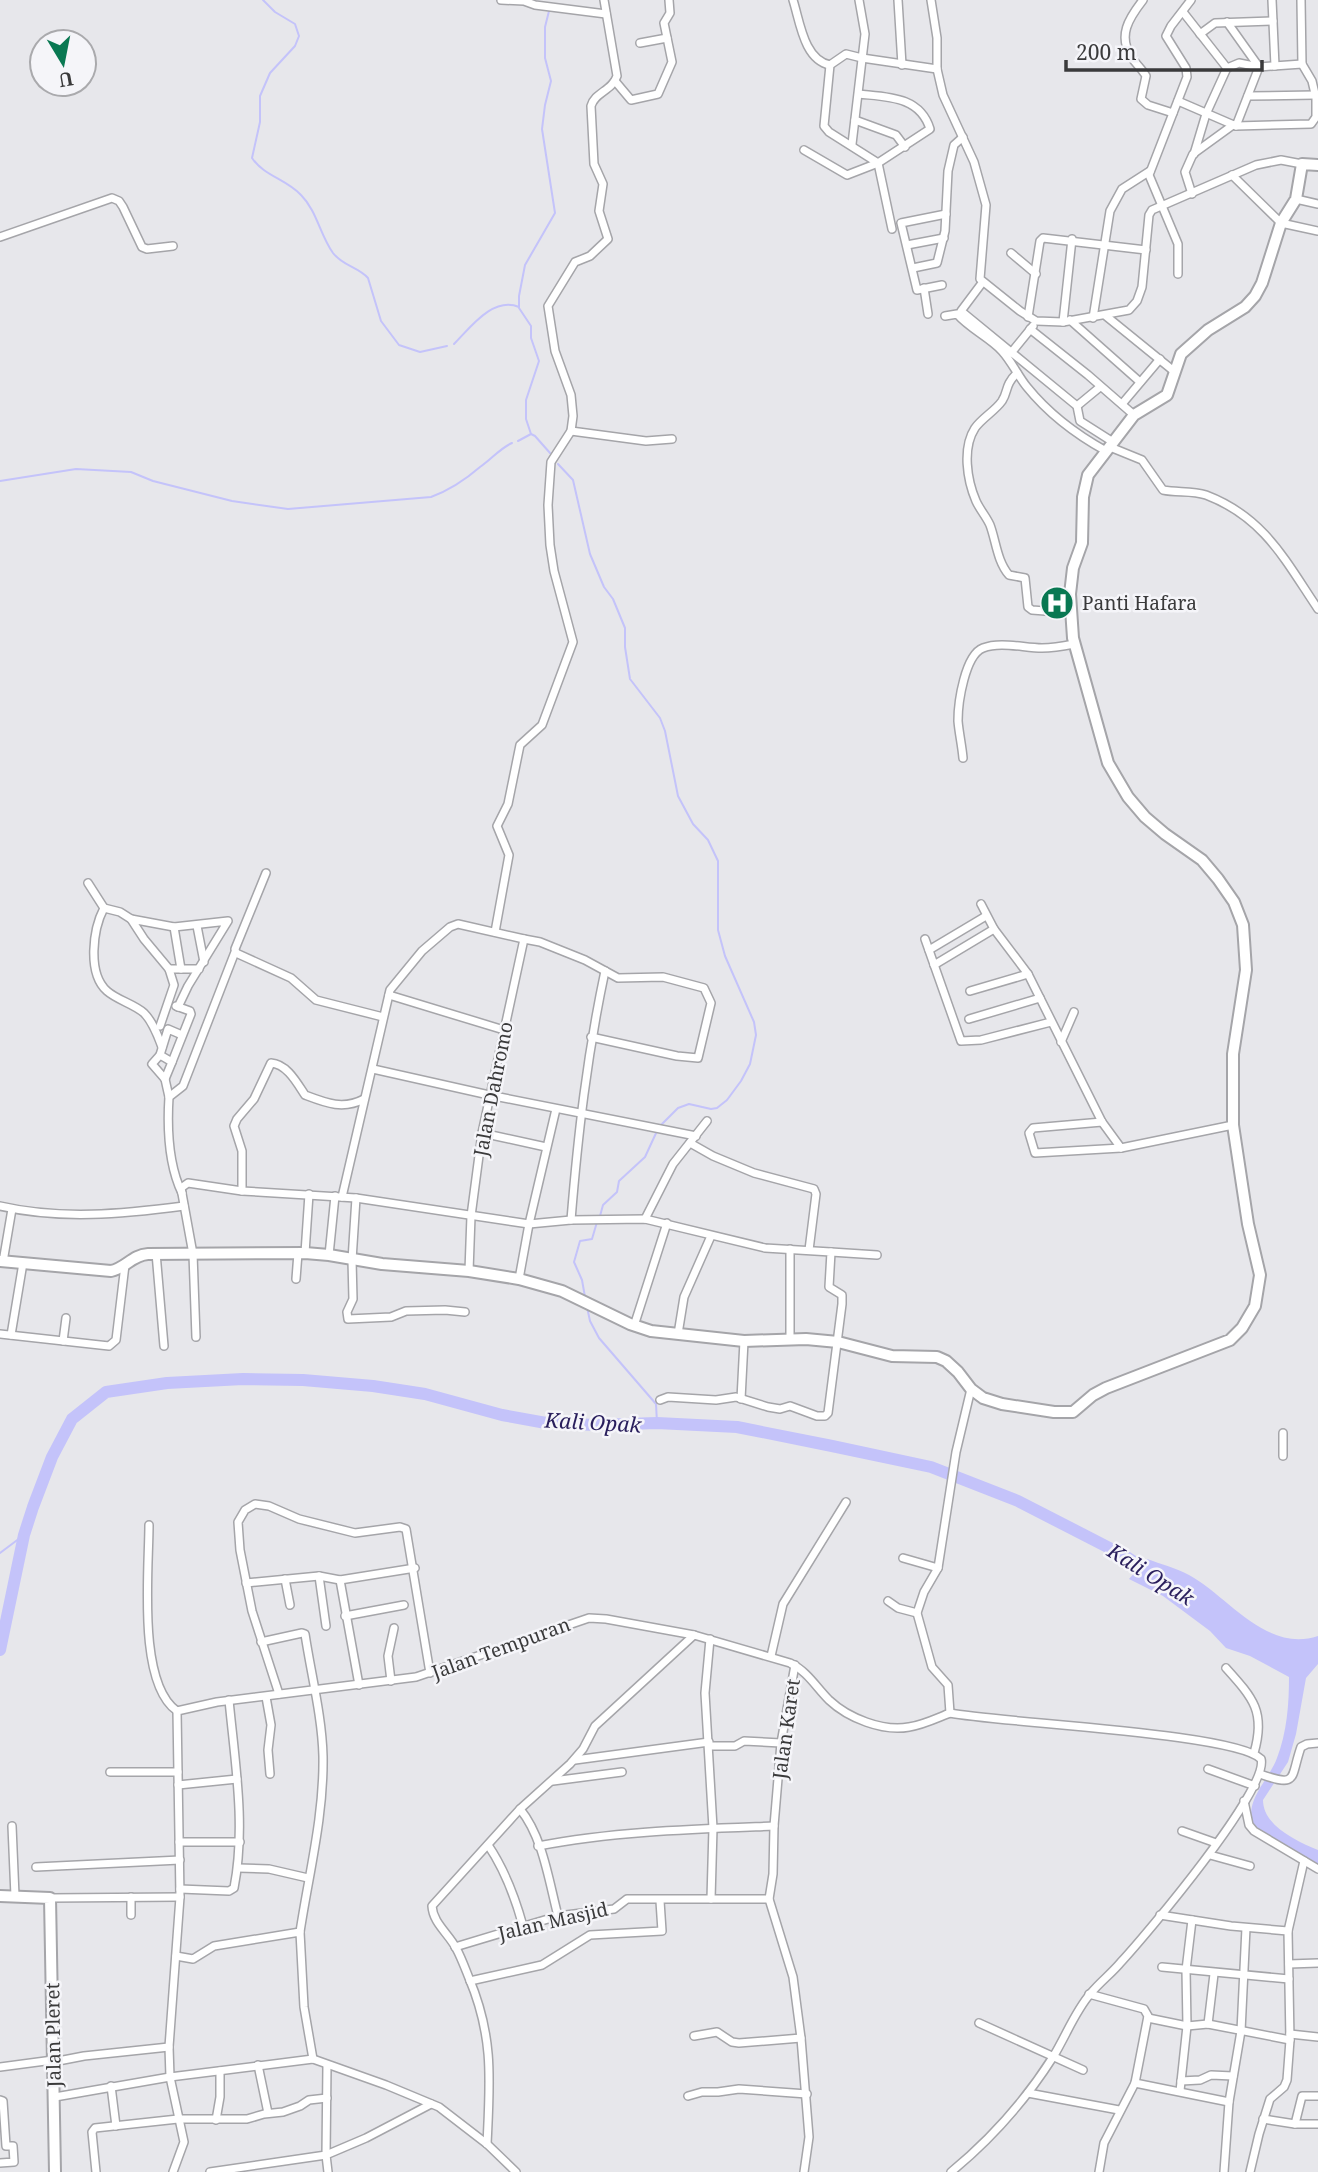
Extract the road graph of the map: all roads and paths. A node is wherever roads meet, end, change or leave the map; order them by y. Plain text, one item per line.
1 (500, 0) edge
2 (604, 0) edge
3 (669, 0) edge
4 (793, 0) edge
5 (859, 0) edge
6 (898, 0) edge
7 (930, 0) edge
8 (1143, 0) edge
9 (1191, 0) edge
10 (1272, 0) edge
11 (1301, 0) edge
12 (1183, 12) junction
13 (606, 14) junction
14 (1273, 21) junction
15 (1227, 22) junction
16 (1200, 34) junction
17 (667, 38) junction
18 (640, 43) dead end
19 (862, 58) junction
20 (1302, 64) junction
21 (902, 65) junction
22 (1275, 66) junction
23 (1259, 67) junction
24 (829, 68) junction
25 (1227, 68) junction
26 (937, 69) junction
27 (615, 81) junction
28 (859, 94) junction
29 (1248, 96) junction
30 (1315, 96) junction
31 (1178, 101) junction
32 (1173, 113) junction
33 (1206, 114) junction
34 (855, 120) junction
35 (1235, 125) junction
36 (963, 137) junction
37 (852, 144) junction
38 (905, 147) junction
39 (804, 150) dead end
40 (1194, 154) junction
41 (878, 163) junction
42 (1302, 164) junction
43 (1318, 165) edge
44 (1150, 170) junction
45 (1232, 175) junction
46 (1192, 194) junction
47 (1296, 199) junction
48 (1318, 204) edge
49 (1161, 205) junction
50 (946, 214) junction
51 (1281, 223) junction
52 (892, 229) dead end
53 (1318, 231) edge
54 (0, 237) edge
55 (944, 238) junction
56 (1072, 239) junction
57 (1104, 244) junction
58 (907, 245) junction
59 (173, 246) dead end
60 (1146, 250) junction
61 (1011, 253) dead end
62 (913, 268) junction
63 (1036, 274) junction
64 (1178, 274) dead end
65 (981, 281) junction
66 (942, 285) dead end
67 (924, 288) junction
68 (929, 314) dead end
69 (945, 316) dead end
70 (1106, 316) junction
71 (1028, 317) junction
72 (1093, 318) junction
73 (1037, 321) junction
74 (1066, 321) junction
75 (1030, 330) junction
76 (1011, 353) junction
77 (1160, 359) junction
78 (1175, 372) junction
79 (1017, 373) junction
80 (1140, 382) junction
81 (1100, 387) junction
82 (1122, 404) junction
83 (1077, 406) junction
84 (1135, 415) junction
85 (571, 431) junction
86 (673, 439) dead end
87 (1110, 447) junction
88 (1318, 608) edge
89 (1071, 613) junction
90 (1074, 644) junction
91 (963, 758) dead end
92 (266, 873) dead end
93 (88, 883) dead end
94 (981, 904) dead end
95 (104, 908) junction
96 (986, 916) junction
97 (131, 919) junction
98 (198, 926) junction
99 (174, 928) junction
100 (994, 929) junction
101 (495, 932) junction
102 (524, 939) junction
103 (925, 939) dead end
104 (929, 950) junction
105 (235, 952) junction
106 (204, 960) junction
107 (934, 965) junction
108 (169, 969) junction
109 (181, 969) junction
110 (605, 971) junction
111 (1028, 974) junction
112 (970, 991) dead end
113 (389, 995) junction
114 (1040, 998) junction
115 (169, 1004) junction
116 (178, 1007) junction
117 (1074, 1012) dead end
118 (383, 1017) junction
119 (969, 1019) dead end
120 (1051, 1022) junction
121 (150, 1023) junction
122 (160, 1026) junction
123 (169, 1029) junction
124 (504, 1030) junction
125 (182, 1035) junction
126 (591, 1037) junction
127 (1061, 1042) junction
128 (161, 1051) junction
129 (172, 1062) junction
130 (373, 1069) junction
131 (165, 1079) junction
132 (489, 1095) junction
133 (169, 1097) junction
134 (364, 1099) junction
135 (556, 1109) junction
136 (580, 1113) junction
137 (708, 1121) dead end
138 (1102, 1122) junction
139 (1233, 1125) junction
140 (482, 1133) junction
141 (696, 1136) junction
142 (690, 1143) junction
143 (546, 1147) junction
144 (1121, 1148) junction
145 (242, 1191) junction
146 (182, 1194) junction
147 (309, 1194) junction
148 (339, 1196) junction
149 (356, 1198) junction
150 (0, 1206) edge
151 (184, 1206) junction
152 (12, 1209) junction
153 (471, 1216) junction
154 (645, 1219) junction
155 (571, 1220) junction
156 (667, 1223) junction
157 (529, 1224) junction
158 (711, 1236) junction
159 (790, 1249) junction
160 (809, 1250) junction
161 (831, 1252) junction
162 (156, 1253) junction
163 (301, 1253) junction
164 (193, 1254) junction
165 (329, 1255) junction
166 (877, 1255) dead end
167 (352, 1260) junction
168 (1, 1262) edge
169 (23, 1263) junction
170 (125, 1265) junction
171 (469, 1271) junction
172 (296, 1279) dead end
173 (519, 1279) junction
174 (465, 1312) dead end
175 (66, 1318) dead end
176 (634, 1326) junction
177 (0, 1334) edge
178 (678, 1334) junction
179 (11, 1335) junction
180 (196, 1337) dead end
181 (790, 1340) junction
182 (63, 1341) junction
183 (744, 1341) junction
184 (838, 1342) junction
185 (164, 1346) dead end
186 (971, 1390) junction
187 (741, 1399) junction
188 (660, 1400) dead end
189 (1283, 1433) dead end
190 (1283, 1456) dead end
191 (846, 1502) dead end
192 (149, 1525) dead end
193 (903, 1558) dead end
194 (415, 1568) junction
195 (938, 1568) junction
196 (319, 1576) junction
197 (285, 1579) junction
198 (340, 1580) junction
199 (246, 1583) junction
200 (888, 1601) dead end
201 (290, 1605) dead end
202 (404, 1605) dead end
203 (917, 1613) junction
204 (345, 1616) junction
205 (326, 1626) dead end
206 (394, 1628) dead end
207 (694, 1635) junction
208 (709, 1639) junction
209 (261, 1642) junction
210 (771, 1656) junction
211 (795, 1665) junction
212 (1226, 1668) dead end
213 (430, 1673) junction
214 (391, 1681) junction
215 (359, 1685) junction
216 (314, 1690) junction
217 (279, 1694) junction
218 (266, 1697) junction
219 (229, 1700) junction
220 (177, 1711) junction
221 (950, 1713) junction
222 (781, 1743) junction
223 (1318, 1743) edge
224 (709, 1744) junction
225 (1254, 1753) junction
226 (574, 1760) junction
227 (1208, 1769) dead end
228 (110, 1772) dead end
229 (178, 1772) junction
230 (622, 1772) dead end
231 (270, 1774) dead end
232 (1264, 1775) junction
233 (237, 1779) junction
234 (552, 1781) junction
235 (178, 1785) junction
236 (1255, 1786) junction
237 (1244, 1801) junction
238 (520, 1809) junction
239 (12, 1826) dead end
240 (774, 1826) junction
241 (713, 1828) junction
242 (1182, 1831) dead end
243 (179, 1842) junction
244 (240, 1842) junction
245 (1216, 1843) junction
246 (488, 1845) junction
247 (538, 1846) junction
248 (1210, 1854) junction
249 (180, 1860) junction
250 (1304, 1861) junction
251 (1250, 1866) dead end
252 (36, 1867) dead end
253 (238, 1868) junction
254 (1318, 1869) edge
255 (308, 1878) junction
256 (180, 1893) junction
257 (0, 1896) edge
258 (15, 1896) junction
259 (131, 1897) junction
260 (50, 1898) junction
261 (711, 1899) junction
262 (769, 1899) junction
263 (660, 1901) junction
264 (1160, 1915) junction
265 (131, 1916) dead end
266 (558, 1916) junction
267 (1192, 1920) junction
268 (523, 1926) junction
269 (1246, 1928) junction
270 (1288, 1931) junction
271 (300, 1932) junction
272 (455, 1947) junction
273 (176, 1956) junction
274 (1318, 1963) edge
275 (1289, 1964) junction
276 (1162, 1967) dead end
277 (1186, 1970) junction
278 (1214, 1973) junction
279 (1244, 1976) junction
280 (1289, 1979) junction
281 (470, 1981) junction
282 (1089, 1994) junction
283 (1148, 2018) junction
284 (979, 2023) dead end
285 (1208, 2024) junction
286 (1187, 2026) junction
287 (1241, 2031) junction
288 (694, 2036) dead end
289 (1290, 2037) junction
290 (1318, 2037) edge
291 (802, 2038) junction
292 (169, 2047) junction
293 (1053, 2057) junction
294 (313, 2059) junction
295 (53, 2061) junction
296 (327, 2065) junction
297 (258, 2066) junction
298 (0, 2067) edge
299 (1083, 2070) dead end
300 (220, 2071) junction
301 (1233, 2076) junction
302 (170, 2077) junction
303 (1181, 2081) junction
304 (1135, 2083) junction
305 (111, 2086) junction
306 (1180, 2091) junction
307 (1028, 2093) junction
308 (807, 2094) junction
309 (688, 2096) dead end
310 (1318, 2096) edge
311 (55, 2097) junction
312 (327, 2098) junction
313 (0, 2101) edge
314 (1229, 2102) junction
315 (431, 2104) junction
316 (1119, 2110) junction
317 (268, 2113) junction
318 (178, 2119) junction
319 (1263, 2119) junction
320 (216, 2120) junction
321 (1295, 2124) junction
322 (1318, 2124) edge
323 (116, 2126) junction
324 (487, 2144) junction
325 (326, 2155) junction
326 (0, 2163) edge
327 (55, 2172) edge
328 (96, 2172) edge
329 (173, 2172) edge
330 (210, 2172) edge
331 (328, 2172) edge
332 (516, 2172) edge
333 (804, 2172) edge
334 (951, 2172) edge
335 (1099, 2172) edge
336 (1224, 2172) edge
337 (1250, 2172) edge

1 - 13 street
2 - 13 street
3 - 17 street
4 - 24 street
5 - 19 street
6 - 21 street
7 - 26 street
8 - 32 street
9 - 12 street
10 - 14 street
11 - 20 street
12 - 16 street
12 - 31 street
13 - 27 street
14 - 15 street
14 - 22 street
15 - 16 street
15 - 23 street
16 - 25 street
17 - 18 street
17 - 27 street
19 - 21 street
19 - 24 street
19 - 28 street
20 - 22 street
20 - 30 street
21 - 26 street
22 - 23 street
23 - 25 street
23 - 29 street
24 - 37 street
25 - 33 street
26 - 36 street
27 - 85 street
28 - 34 street
28 - 38 street
29 - 30 street
29 - 35 street
30 - 35 street
31 - 32 street
31 - 33 street
32 - 44 street
33 - 35 street
33 - 40 street
34 - 37 street
34 - 38 street
35 - 40 street
36 - 50 street
36 - 65 street
37 - 41 street
38 - 41 street
39 - 41 street
40 - 46 street
41 - 52 street
42 - 43 street
42 - 45 street
42 - 47 street
44 - 49 street
44 - 57 street
45 - 46 street
45 - 51 street
46 - 49 street
47 - 48 street
47 - 51 street
49 - 60 street
49 - 64 street
50 - 55 street
50 - 58 street
51 - 53 street
51 - 78 street
54 - 59 street
55 - 58 street
55 - 62 street
56 - 57 street
56 - 63 street
56 - 74 street
57 - 60 street
57 - 72 street
58 - 62 street
60 - 70 street
61 - 63 street
62 - 67 street
63 - 71 street
65 - 71 street
65 - 76 street
66 - 67 street
67 - 68 street
69 - 79 street
70 - 72 street
70 - 77 street
71 - 73 street
72 - 74 street
73 - 74 street
73 - 75 street
74 - 80 street
75 - 76 street
75 - 81 street
76 - 83 street
77 - 78 street
77 - 80 street
78 - 84 street
79 - 87 street
79 - 89 street
80 - 82 street
81 - 82 street
81 - 83 street
82 - 84 street
83 - 87 street
84 - 87 street
85 - 86 street
85 - 101 street
87 - 88 street
87 - 89 street
89 - 90 street
90 - 91 street
90 - 139 street
92 - 105 street
93 - 95 street
94 - 96 street
95 - 97 street
95 - 121 street
96 - 100 street
96 - 104 street
97 - 99 street
97 - 108 street
98 - 99 street
98 - 106 street
98 - 106 street
99 - 109 street
100 - 107 street
100 - 111 street
101 - 102 street
101 - 113 street
102 - 110 street
102 - 124 street, Jalan Dahromo
103 - 104 street
104 - 107 street
105 - 118 street
105 - 133 street
106 - 109 street
106 - 116 street
107 - 120 street
108 - 109 street
108 - 115 street
110 - 126 street
110 - 126 street
111 - 112 street
111 - 114 street
113 - 118 street
113 - 124 street
114 - 119 street
114 - 120 street
115 - 116 street
115 - 122 street
116 - 125 street
117 - 127 street
118 - 130 street
120 - 127 street
121 - 122 street
121 - 128 street
122 - 123 street
123 - 125 street
123 - 128 street
124 - 132 street, Jalan Dahromo
125 - 129 street
126 - 136 street
127 - 138 street
128 - 129 street
128 - 131 street
129 - 131 street
130 - 132 street
130 - 134 street
131 - 133 street
132 - 135 street
132 - 140 street, Jalan Dahromo
133 - 146 street
134 - 145 street
134 - 148 street
135 - 136 street
135 - 143 street
136 - 141 street
136 - 155 street
137 - 141 street
138 - 144 street
138 - 144 street
139 - 144 street
139 - 186 street
140 - 143 street
140 - 153 street, Jalan Dahromo
141 - 142 street
142 - 154 street
142 - 160 street
143 - 157 street
145 - 146 street
145 - 147 street
146 - 151 street
147 - 148 street
147 - 163 street
148 - 149 street
148 - 165 street
149 - 153 street
149 - 167 street
150 - 152 street
151 - 152 street
151 - 164 street
152 - 168 street
153 - 157 street
153 - 171 street, Jalan Dahromo
154 - 155 street
154 - 156 street
155 - 157 street
156 - 158 street
156 - 176 street
157 - 173 street
158 - 159 street
158 - 178 street
159 - 160 street
159 - 181 street
160 - 161 street
161 - 166 street
161 - 184 street
162 - 164 street
162 - 170 street
162 - 185 street
163 - 164 street
163 - 165 street
163 - 172 street
164 - 180 street
165 - 167 street
167 - 171 street
167 - 174 street
168 - 169 street
169 - 170 street
169 - 179 street
170 - 182 street
171 - 173 street
173 - 176 street
175 - 182 street
176 - 178 street
177 - 179 street
178 - 183 street
179 - 182 street
181 - 183 street
181 - 184 street
183 - 187 street
184 - 186 street
184 - 187 street
186 - 195 street
187 - 188 street
189 - 190 street
191 - 210 street
192 - 220 street
193 - 195 street
194 - 198 street
194 - 199 street
194 - 213 street
195 - 203 street
196 - 197 street
196 - 198 street
196 - 205 street
197 - 199 street
197 - 201 street
198 - 204 street
199 - 209 street
200 - 203 street
202 - 204 street
203 - 221 street
204 - 215 street
206 - 214 street
207 - 208 street, Jalan Tempuran
207 - 213 street, Jalan Tempuran
207 - 226 street
208 - 210 street, Jalan Tempuran
208 - 224 street
209 - 216 street
209 - 217 street
210 - 211 street, Jalan Tempuran
211 - 221 street, Jalan Karet
211 - 222 street, Jalan Karet
212 - 225 street
213 - 214 street, Jalan Tempuran
214 - 215 street, Jalan Tempuran
215 - 216 street, Jalan Tempuran
216 - 217 street, Jalan Tempuran
216 - 255 street
217 - 218 street, Jalan Tempuran
218 - 219 street, Jalan Tempuran
218 - 231 street
219 - 220 street, Jalan Tempuran
219 - 233 street
220 - 229 street
221 - 225 street, Jalan Karet
222 - 224 street
222 - 240 street, Jalan Karet
223 - 232 street
224 - 226 street
224 - 241 street
225 - 232 street
226 - 234 street
227 - 236 street
228 - 229 street
229 - 235 street
230 - 234 street
232 - 236 street
233 - 235 street
233 - 244 street
234 - 238 street
235 - 243 street
236 - 237 street
237 - 245 street
237 - 250 street
238 - 246 street
238 - 247 street
239 - 258 street
240 - 241 street
240 - 262 street, Jalan Karet
241 - 247 street
241 - 261 street
242 - 245 street
243 - 244 street
243 - 249 street
244 - 253 street
245 - 248 street
246 - 268 street
246 - 272 street
247 - 266 street
248 - 251 street
248 - 264 street
249 - 252 street
249 - 256 street
250 - 254 street
250 - 270 street
253 - 255 street
253 - 256 street
255 - 271 street
256 - 259 street
256 - 273 street
257 - 258 street
258 - 260 street
259 - 260 street
259 - 265 street
260 - 295 street, Jalan Pleret
261 - 262 street
261 - 263 street
262 - 291 street, Jalan Karet
263 - 266 street, Jalan Masjid
263 - 281 street
264 - 267 street
264 - 282 street
266 - 268 street, Jalan Masjid
267 - 269 street
267 - 277 street
268 - 272 street, Jalan Masjid
269 - 270 street
269 - 279 street
270 - 275 street
271 - 273 street
271 - 294 street
272 - 281 street
273 - 292 street
274 - 275 street
275 - 280 street
276 - 277 street
277 - 278 street
277 - 286 street
278 - 279 street
278 - 285 street
279 - 280 street
279 - 287 street
280 - 289 street
281 - 324 street
282 - 283 street
282 - 293 street
283 - 286 street
283 - 304 street
284 - 293 street
285 - 286 street
285 - 287 street
286 - 303 street
287 - 289 street
287 - 301 street
288 - 291 street
289 - 290 street
289 - 319 street
291 - 308 street, Jalan Karet
292 - 295 street
292 - 302 street
293 - 299 street
293 - 307 street
294 - 296 street
294 - 297 street
295 - 298 street
295 - 311 street, Jalan Pleret
296 - 312 street
296 - 315 street
297 - 300 street
297 - 317 street
300 - 302 street
300 - 320 street
301 - 303 street
301 - 314 street
302 - 305 street
302 - 318 street
303 - 306 street
304 - 306 street
304 - 316 street
305 - 311 street
305 - 323 street
306 - 314 street
307 - 316 street
307 - 334 street
308 - 309 street
308 - 333 street, Jalan Karet
310 - 321 street
311 - 327 street, Jalan Pleret
312 - 317 street
312 - 325 street
313 - 326 street
314 - 336 street
315 - 324 street
315 - 325 street
316 - 335 street
317 - 320 street
318 - 320 street
318 - 323 street
318 - 329 street
319 - 321 street
319 - 337 street
321 - 322 street
323 - 328 street
324 - 332 street
325 - 330 street
325 - 331 street

